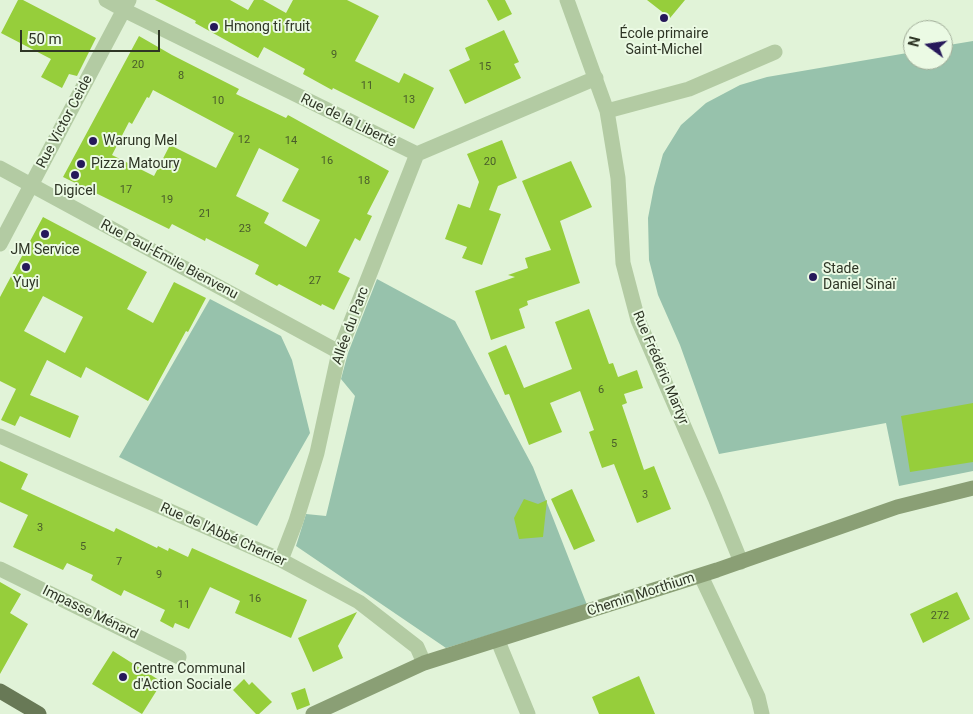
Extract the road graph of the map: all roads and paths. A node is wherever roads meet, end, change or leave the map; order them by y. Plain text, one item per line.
1 (106, 0) edge
2 (567, 0) edge
3 (127, 5) edge
4 (775, 52) dead end
5 (596, 78) junction
6 (607, 111) junction
7 (416, 154) junction
8 (0, 168) edge
9 (31, 186) junction
10 (0, 244) edge
11 (339, 352) junction
12 (0, 436) edge
13 (973, 488) edge
14 (281, 560) junction
15 (741, 562) junction
16 (0, 569) edge
17 (701, 576) junction
18 (498, 641) junction
19 (179, 658) dead end
20 (424, 663) junction
21 (0, 691) edge
22 (38, 714) edge
23 (313, 714) edge
24 (528, 714) edge
25 (762, 714) edge

1 - 3 street, Rue de la Liberté
2 - 5 street, Rue Frédéric Martyr
3 - 7 street, Rue de la Liberté
3 - 9 street, Rue Victor Ceide
4 - 6 street
5 - 6 street, Rue Frédéric Martyr
5 - 7 street
6 - 15 street, Rue Frédéric Martyr
7 - 11 street, Allée du Parc
8 - 9 street, Rue Paul-Émile Bienvenu
9 - 10 street, Rue Victor Ceide
9 - 11 street, Rue Paul-Émile Bienvenu
11 - 14 street, Allée du Parc
12 - 14 street, Rue de l'Abbé Cherrier
13 - 15 street, Chemin Morthium
14 - 20 street, Rue de l'Abbé Cherrier
15 - 17 street, Chemin Morthium
16 - 19 street, Impasse Ménard
17 - 18 street, Chemin Morthium
17 - 25 street
18 - 20 street, Chemin Morthium
18 - 24 street
20 - 23 street, Chemin Morthium
21 - 22 main road

